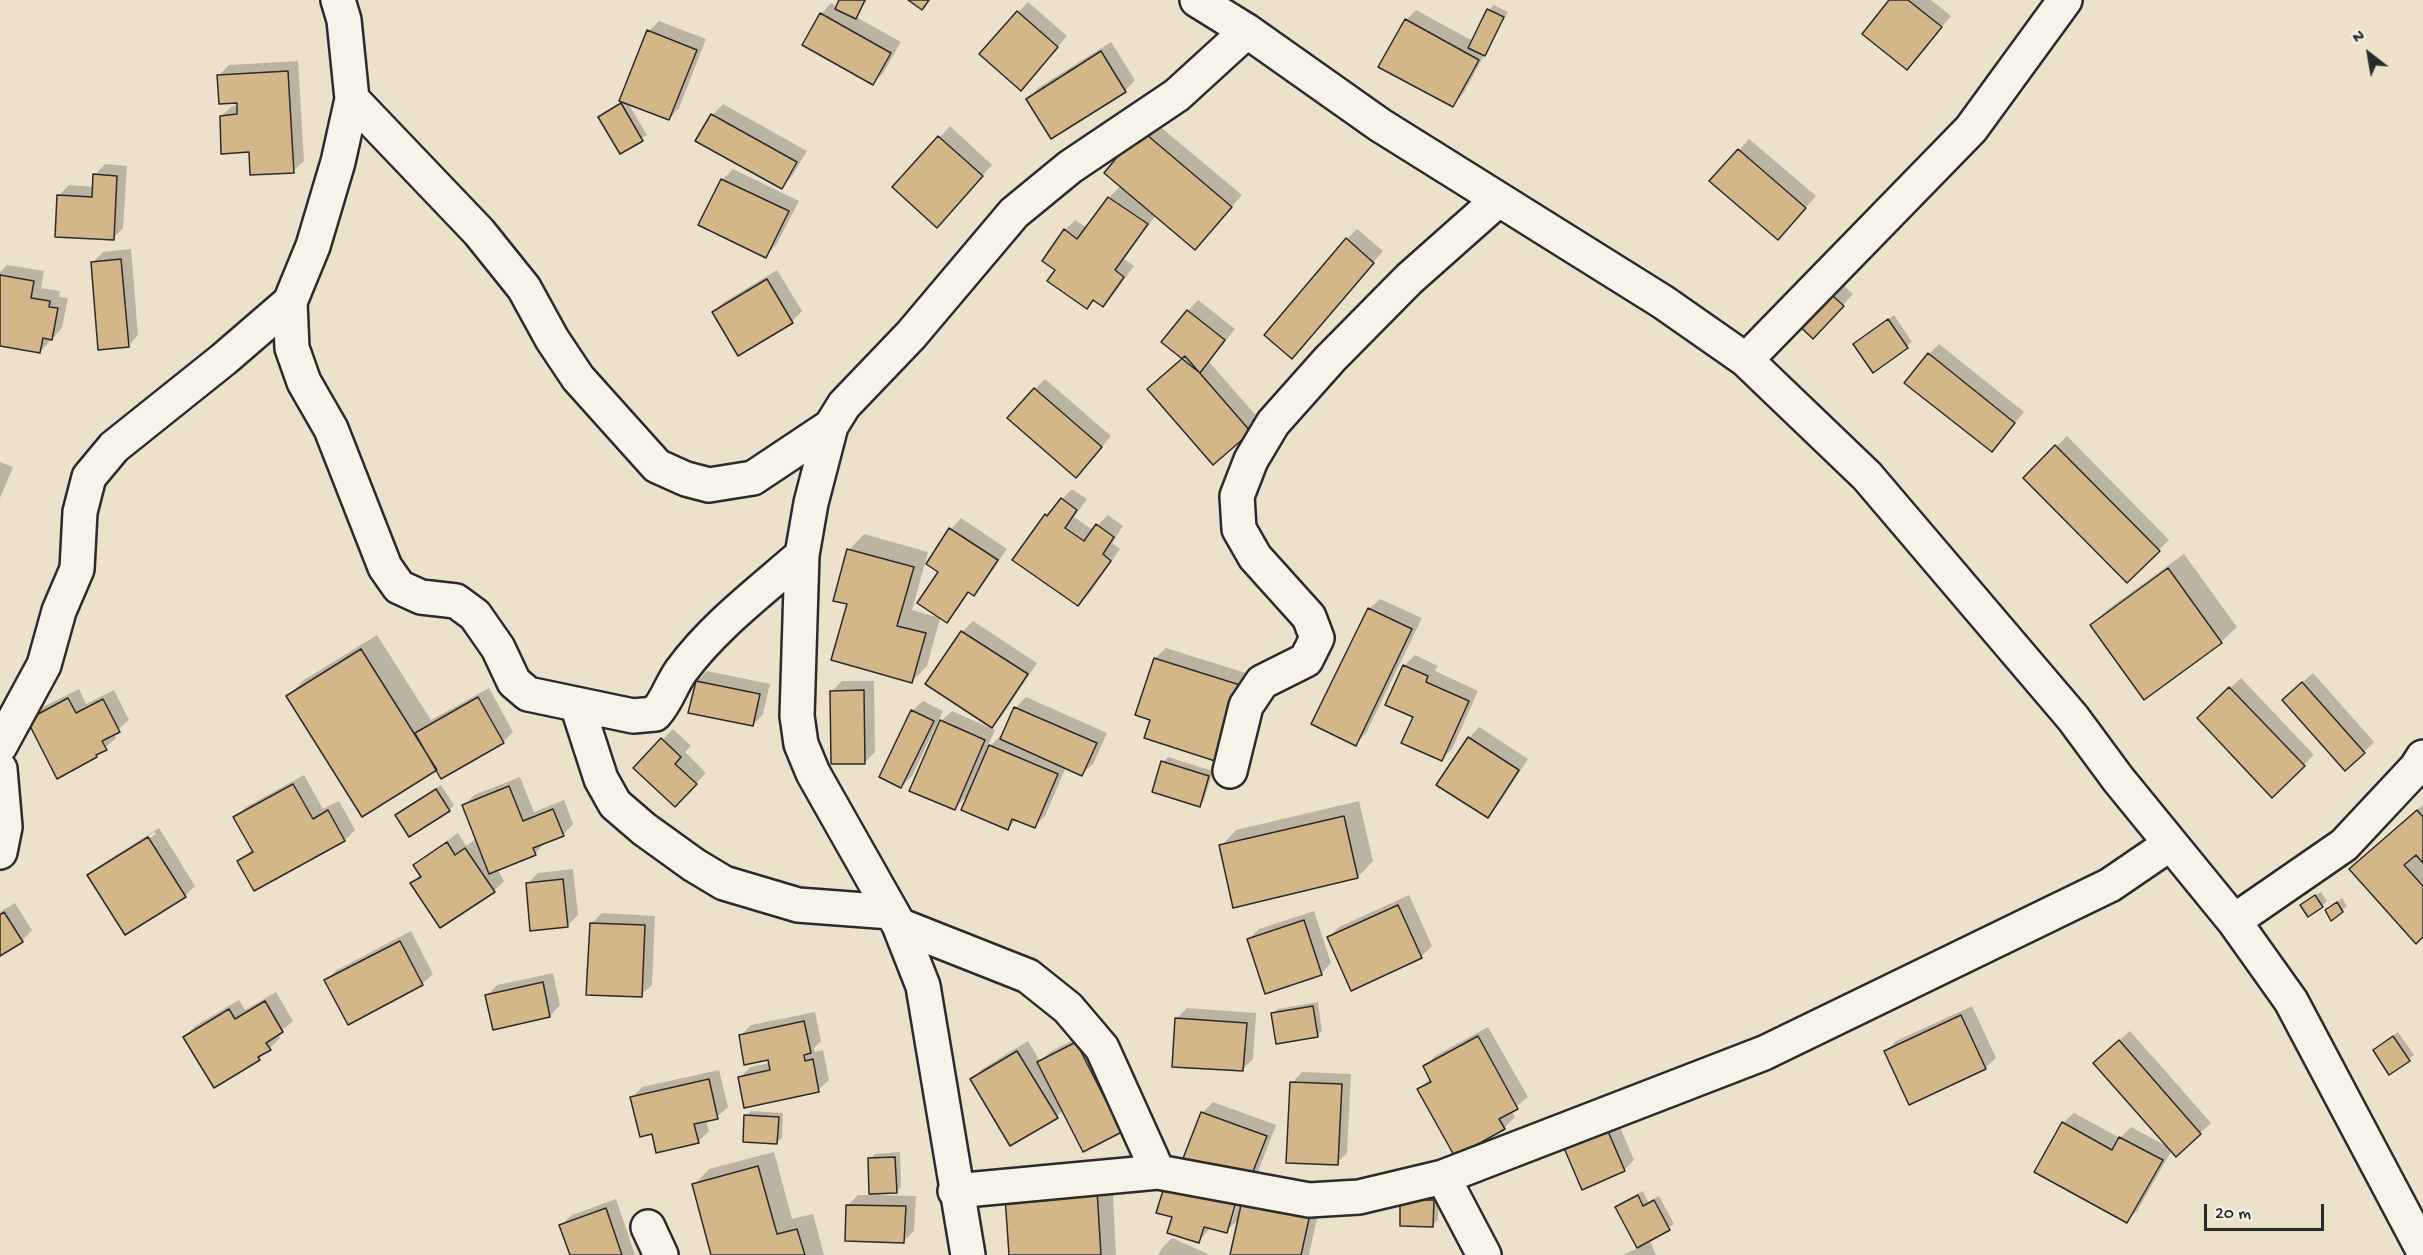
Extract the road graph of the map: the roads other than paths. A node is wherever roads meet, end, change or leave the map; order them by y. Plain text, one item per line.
1 (338, 0) edge
2 (1197, 0) edge
3 (2065, 0) edge
4 (1247, 31) junction
5 (352, 99) junction
6 (1498, 200) junction
7 (290, 302) junction
8 (1746, 360) junction
9 (831, 426) junction
10 (802, 555) junction
11 (577, 705) junction
12 (0, 746) edge
13 (2421, 766) edge
14 (0, 769) edge
15 (1230, 771) dead end
16 (2170, 844) junction
17 (0, 852) edge
18 (895, 919) junction
19 (2234, 921) junction
20 (1158, 1173) junction
21 (1443, 1177) junction
22 (955, 1191) junction
23 (2423, 1250) edge
24 (968, 1255) edge
25 (1484, 1255) edge

1 - 5 street
2 - 4 street
3 - 8 street
4 - 6 street
4 - 9 street
5 - 7 street
5 - 9 street
6 - 8 street
6 - 15 street
7 - 11 street
7 - 12 street
8 - 16 street
9 - 10 street
10 - 11 street
10 - 18 street
11 - 18 street
13 - 19 street
14 - 17 street
16 - 19 street
16 - 21 street
18 - 20 street
18 - 22 street
19 - 23 street
20 - 21 street
20 - 22 street
21 - 25 street
22 - 24 street

